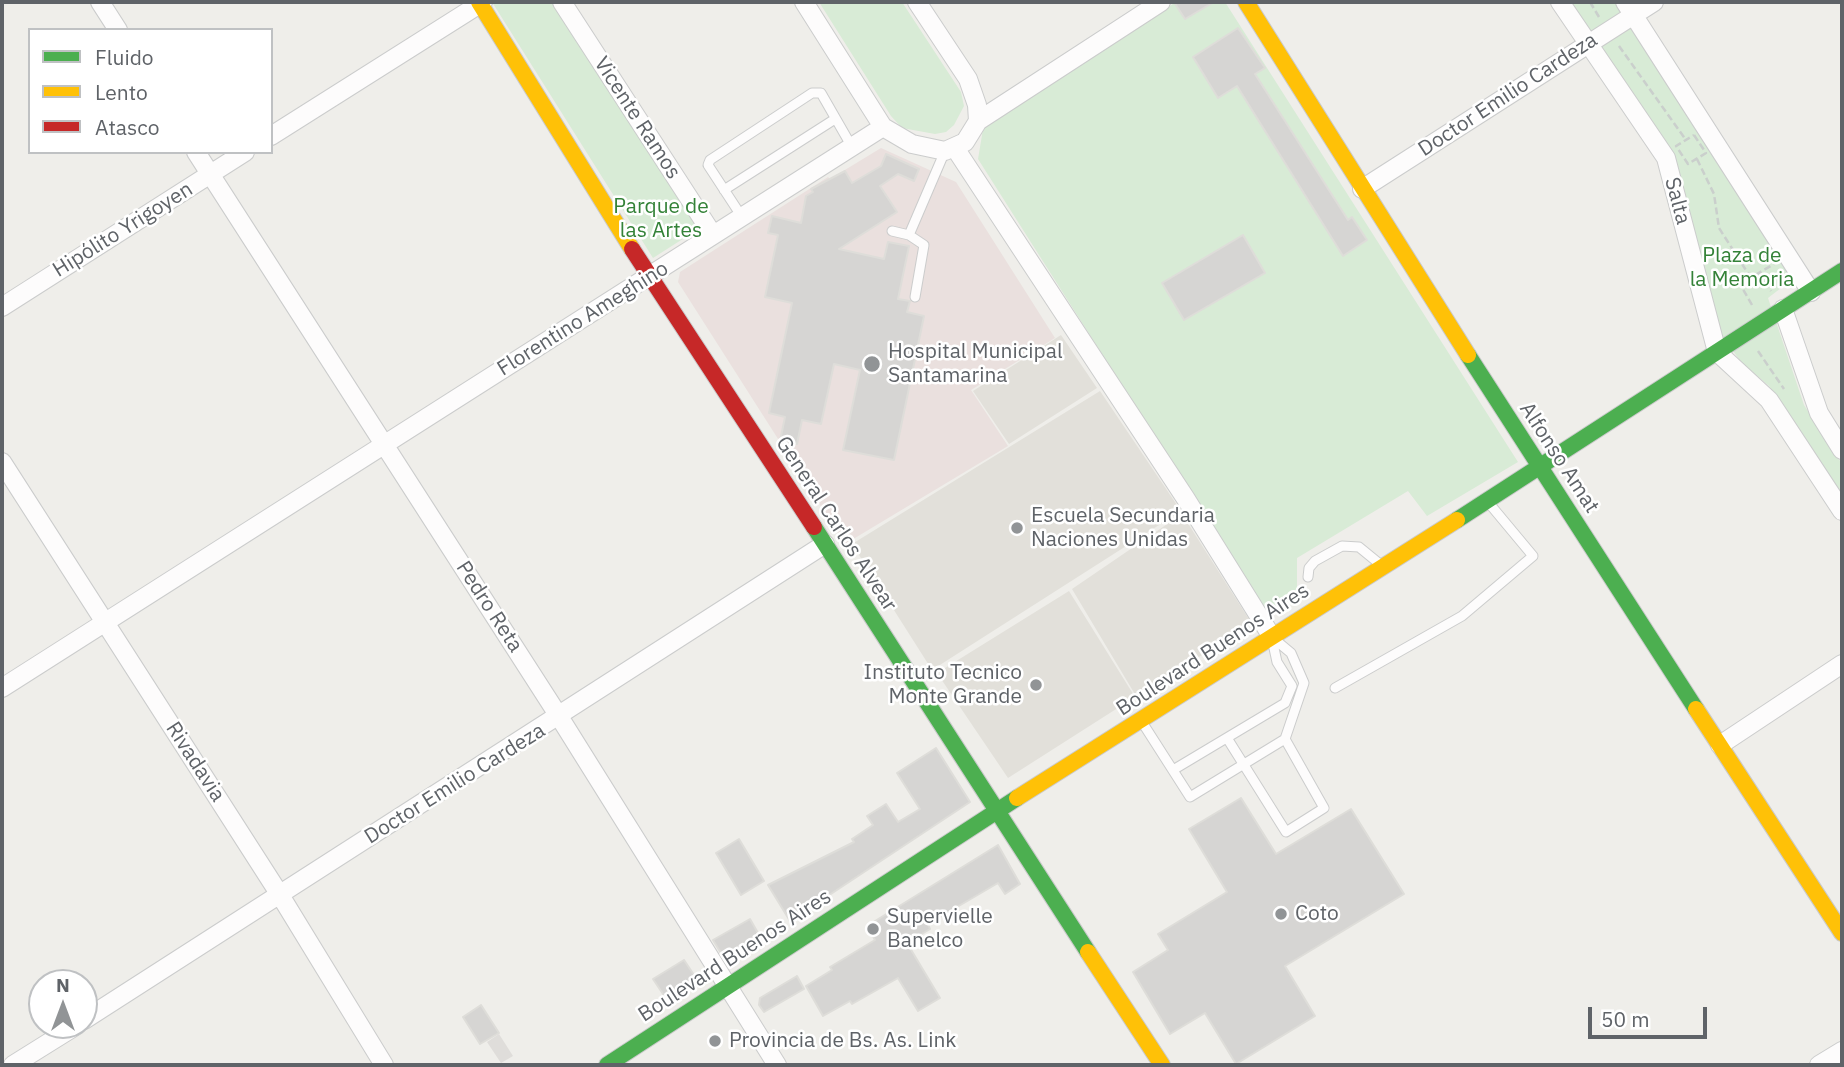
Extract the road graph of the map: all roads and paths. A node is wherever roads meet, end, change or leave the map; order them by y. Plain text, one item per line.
1 (100, 2) edge
2 (480, 2) edge
3 (562, 2) edge
4 (804, 2) edge
5 (917, 2) edge
6 (1160, 2) edge
7 (1246, 2) edge
8 (1560, 2) edge
9 (1590, 2) edge
10 (1654, 2) edge
11 (1629, 8) edge
12 (117, 28) edge
13 (1608, 31) junction
14 (1588, 44) junction
15 (835, 118) junction
16 (978, 121) junction
17 (883, 127) junction
18 (273, 135) edge
19 (1686, 140) junction
20 (852, 147) junction
21 (950, 150) junction
22 (197, 154) edge
23 (242, 154) edge
24 (1697, 159) junction
25 (211, 174) junction
26 (1363, 189) junction
27 (724, 190) junction
28 (742, 217) junction
29 (892, 231) dead end
30 (713, 235) junction
31 (909, 235) junction
32 (1788, 255) junction
33 (1842, 271) edge
34 (650, 278) junction
35 (1751, 278) junction
36 (1811, 292) junction
37 (915, 297) dead end
38 (2, 307) edge
39 (1783, 309) junction
40 (1763, 323) junction
41 (1717, 352) junction
42 (384, 445) junction
43 (1842, 450) edge
44 (2, 462) edge
45 (1539, 468) junction
46 (1487, 501) junction
47 (1842, 511) edge
48 (825, 544) junction
49 (1383, 566) junction
50 (1308, 577) dead end
51 (105, 622) junction
52 (1272, 637) junction
53 (1842, 664) edge
54 (2, 688) edge
55 (1335, 688) dead end
56 (560, 718) junction
57 (1141, 721) junction
58 (1227, 738) junction
59 (1285, 739) junction
60 (1720, 745) junction
61 (1243, 765) junction
62 (1173, 770) junction
63 (995, 812) junction
64 (280, 895) junction
65 (1842, 933) edge
66 (726, 987) junction
67 (98, 1011) edge
68 (55, 1039) edge
69 (1842, 1051) edge
70 (13, 1065) edge
71 (384, 1065) edge
72 (607, 1065) edge
73 (778, 1065) edge
74 (1162, 1065) edge
75 (1819, 1065) edge

1 - 12 street
2 - 18 street
2 - 34 street, General Carlos Alvear
3 - 30 street, Vicente Ramos
4 - 17 street
5 - 16 street
6 - 16 street
7 - 26 street, Alfonso Amat
8 - 14 street, Salta
9 - 13 path
10 - 11 street, Doctor Emilio Cardeza
11 - 13 street, Doctor Emilio Cardeza
11 - 32 street
13 - 14 street, Doctor Emilio Cardeza
13 - 19 path
14 - 26 street, Doctor Emilio Cardeza
14 - 41 street, Salta
15 - 20 lane
15 - 27 lane
15 - 27 lane
16 - 21 street
17 - 20 street, Florentino Ameghino
17 - 21 street
19 - 24 path
19 - 24 path
20 - 28 street, Florentino Ameghino
21 - 31 lane
21 - 52 street
22 - 25 street, Pedro Reta
23 - 25 street, Hipólito Yrigoyen
24 - 35 path
25 - 38 street, Hipólito Yrigoyen
25 - 42 street, Pedro Reta
26 - 45 street, Alfonso Amat
27 - 28 lane
28 - 30 street, Florentino Ameghino
29 - 31 lane
30 - 34 street, Florentino Ameghino
31 - 37 lane
32 - 35 path
32 - 36 street
33 - 36 street, Boulevard Buenos Aires
34 - 42 street, Florentino Ameghino
34 - 48 street, General Carlos Alvear
35 - 40 path
36 - 39 street, Boulevard Buenos Aires
39 - 40 street, Boulevard Buenos Aires
39 - 43 street
40 - 41 street, Boulevard Buenos Aires
41 - 45 street, Boulevard Buenos Aires
41 - 47 street
42 - 51 street, Florentino Ameghino
42 - 56 street, Pedro Reta
44 - 51 street, Rivadavia
45 - 46 street, Boulevard Buenos Aires
45 - 60 street, Alfonso Amat
46 - 49 street, Boulevard Buenos Aires
46 - 55 lane
48 - 56 street, Doctor Emilio Cardeza
48 - 63 street, General Carlos Alvear
49 - 50 lane
49 - 52 street, Boulevard Buenos Aires
51 - 54 street, Florentino Ameghino
51 - 64 street, Rivadavia
52 - 57 street, Boulevard Buenos Aires
52 - 58 lane
52 - 59 lane
53 - 60 street
56 - 64 street, Doctor Emilio Cardeza
56 - 66 street, Pedro Reta
57 - 62 lane
57 - 63 street, Boulevard Buenos Aires
58 - 61 lane
58 - 62 lane
59 - 61 lane
59 - 61 lane
60 - 65 street, Alfonso Amat
61 - 62 lane
63 - 66 street, Boulevard Buenos Aires
63 - 74 street, General Carlos Alvear
64 - 67 street, Doctor Emilio Cardeza
64 - 71 street, Rivadavia
66 - 72 street, Boulevard Buenos Aires
66 - 73 street, Pedro Reta
68 - 70 street
69 - 75 street

